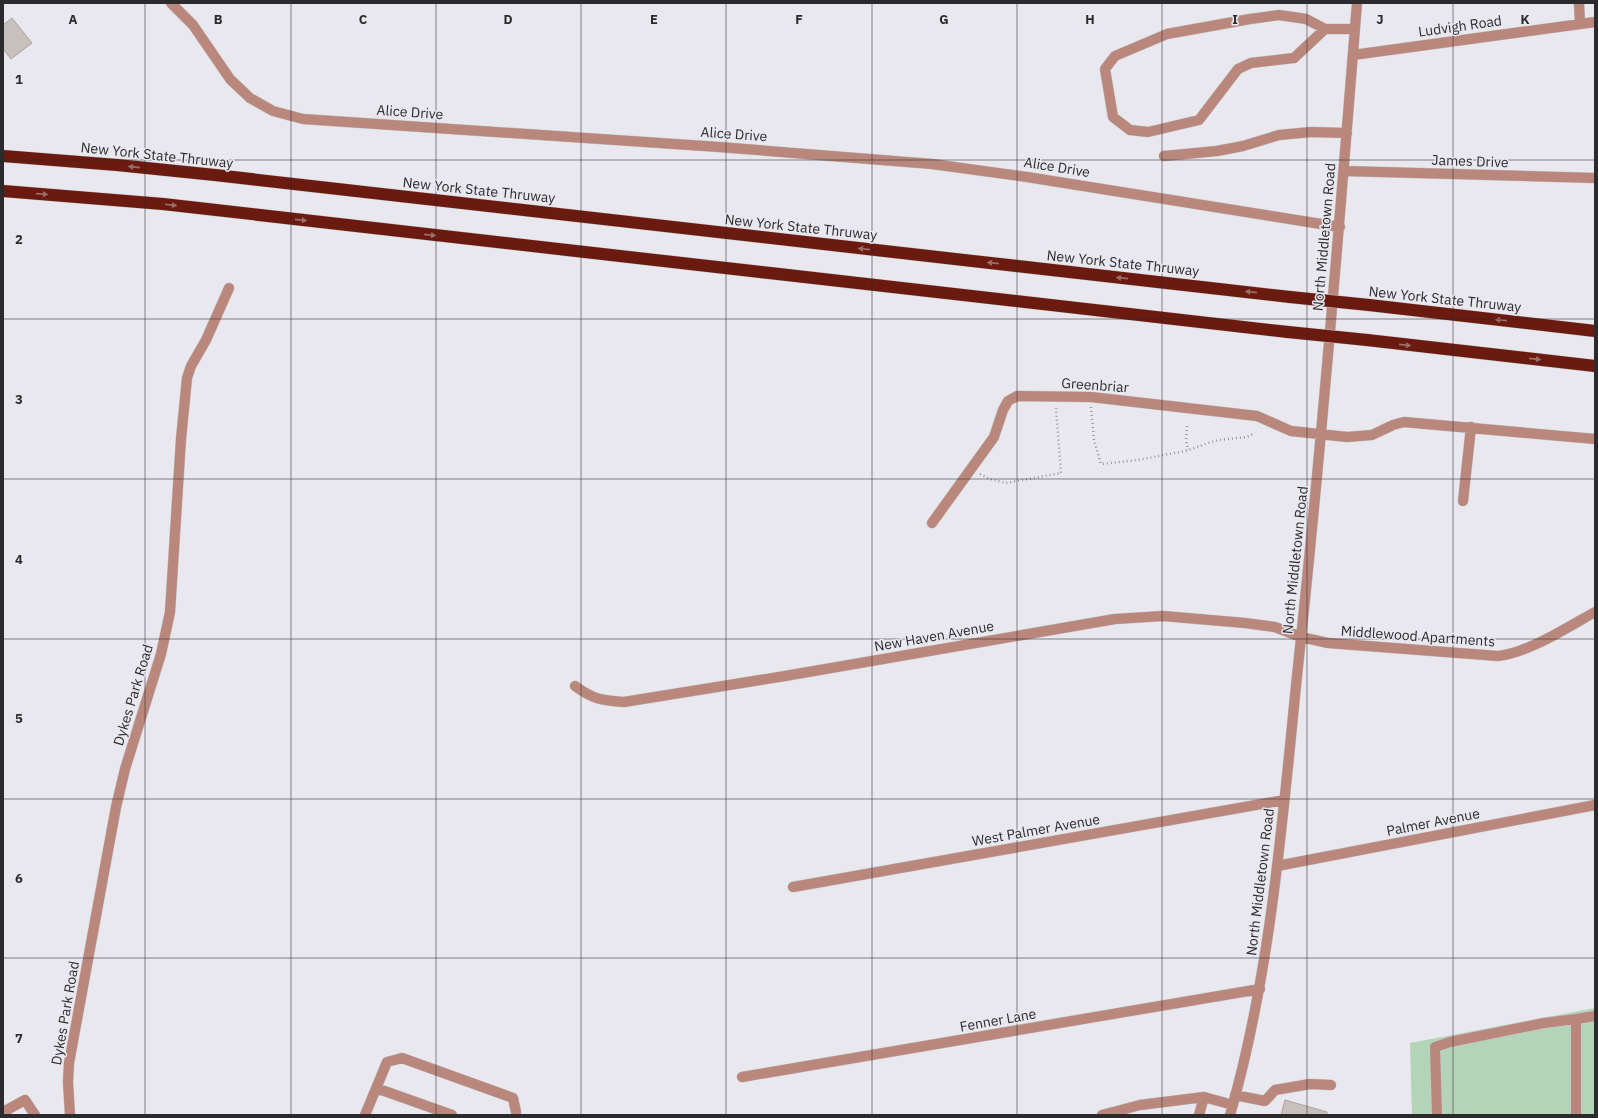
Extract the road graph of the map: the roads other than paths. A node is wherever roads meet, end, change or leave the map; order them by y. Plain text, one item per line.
1 (170, 3) edge
2 (1357, 3) edge
3 (1579, 3) edge
4 (1595, 22) edge
5 (1580, 24) junction
6 (1326, 29) junction
7 (1355, 29) junction
8 (1353, 55) junction
9 (1347, 133) junction
10 (3, 156) edge
11 (1164, 156) dead end
12 (1344, 171) junction
13 (1595, 178) edge
14 (3, 191) edge
15 (1340, 227) junction
16 (229, 288) dead end
17 (1595, 331) edge
18 (1595, 366) edge
19 (1471, 427) junction
20 (1321, 434) junction
21 (1595, 439) edge
22 (1463, 502) dead end
23 (932, 523) dead end
24 (1595, 612) edge
25 (1301, 637) junction
26 (575, 686) dead end
27 (1284, 800) junction
28 (1595, 805) edge
29 (1277, 866) junction
30 (793, 887) dead end
31 (1260, 989) junction
32 (1595, 1016) edge
33 (1576, 1019) junction
34 (742, 1077) dead end
35 (1331, 1085) dead end
36 (376, 1088) junction
37 (1204, 1097) junction
38 (1234, 1100) junction
39 (3, 1112) edge
40 (518, 1114) edge
41 (35, 1115) edge
42 (70, 1115) edge
43 (365, 1115) edge
44 (452, 1115) edge
45 (1102, 1115) edge
46 (1199, 1115) edge
47 (1230, 1115) edge
48 (1437, 1115) edge
49 (1576, 1115) edge

1 - 15 street, Alice Drive
2 - 7 street, North Middletown Road
3 - 5 street
4 - 5 street, Ludvigh Road
5 - 8 street, Ludvigh Road
6 - 6 street
6 - 7 street
7 - 8 street, North Middletown Road
8 - 9 street, North Middletown Road
9 - 11 street
9 - 12 street, North Middletown Road
17 -> 10 highway, New York State Thruway, bridge
12 - 13 street, James Drive
12 - 15 street, North Middletown Road
14 -> 18 highway, bridge
15 - 20 street, North Middletown Road
16 - 42 street, Dykes Park Road
19 - 20 street
19 - 21 street
19 - 22 street
20 - 23 street, Greenbriar
20 - 25 street, North Middletown Road
24 - 25 street, Middlewood Apartments
25 - 26 street, New Haven Avenue
25 - 27 street, North Middletown Road
27 - 29 street, North Middletown Road
27 - 30 street, West Palmer Avenue
28 - 29 street, Palmer Avenue
29 - 31 street, North Middletown Road
31 - 34 street, Fenner Lane
31 - 38 street, North Middletown Road
32 - 33 street
33 - 48 street
33 - 49 street
35 - 38 street
36 - 40 street
36 - 43 street
36 - 44 street
37 - 38 street
37 - 45 street
37 - 46 street
38 - 47 street, North Middletown Road
39 - 41 street

